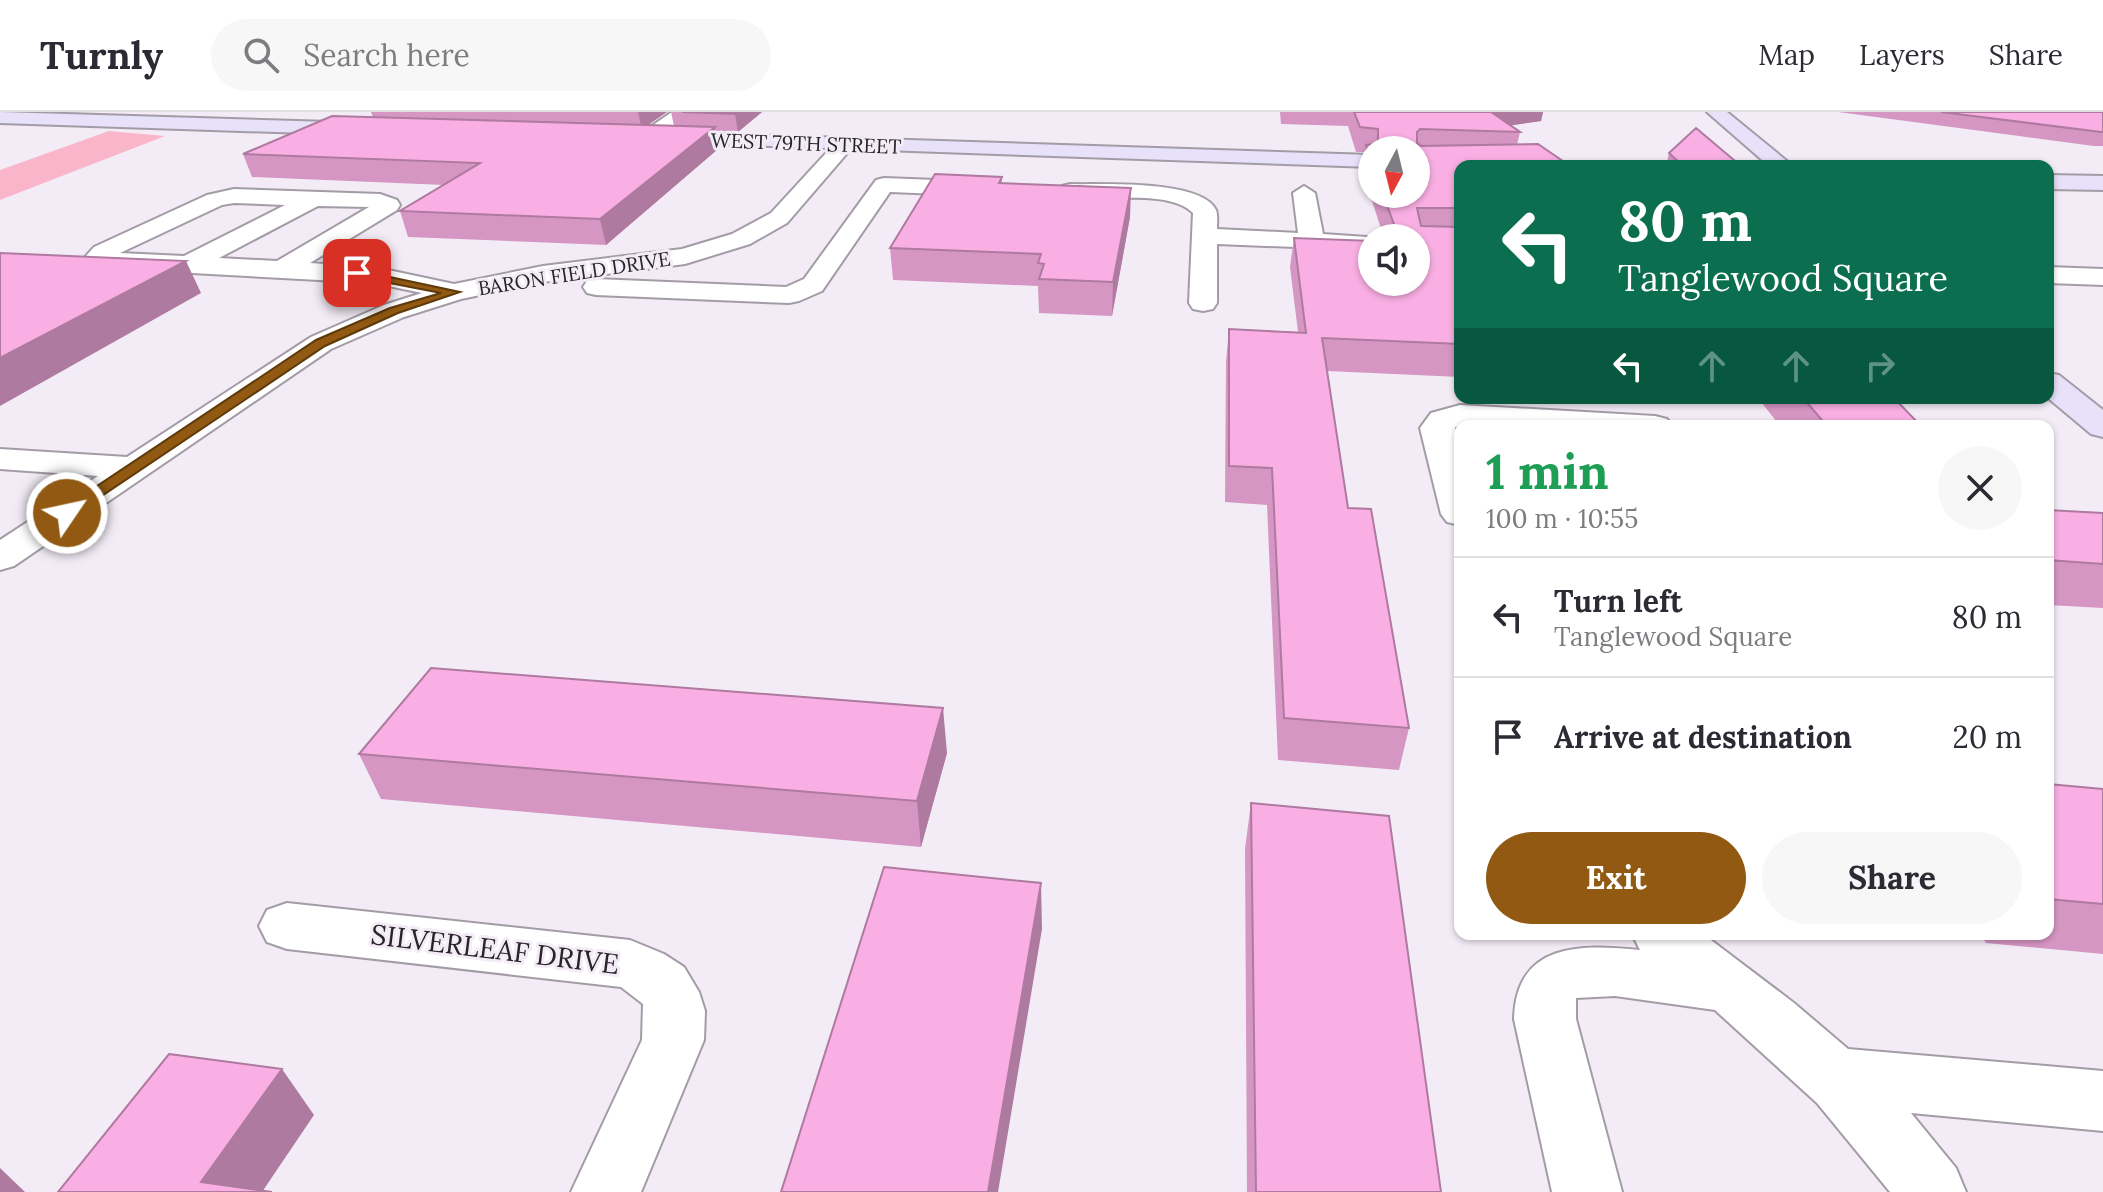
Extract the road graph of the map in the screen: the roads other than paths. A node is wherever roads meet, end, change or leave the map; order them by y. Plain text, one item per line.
1 (684, 112) edge
2 (708, 112) edge
3 (1716, 112) edge
4 (0, 117) edge
5 (377, 129) edge
6 (620, 137) edge
7 (647, 138) junction
8 (678, 139) junction
9 (845, 144) junction
10 (1775, 160) edge
11 (1358, 161) edge
12 (2054, 182) edge
13 (2103, 183) edge
14 (1009, 189) edge
15 (1040, 190) edge
16 (1304, 193) dead end
17 (314, 198) junction
18 (1205, 236) junction
19 (1312, 241) junction
20 (1358, 243) edge
21 (187, 265) junction
22 (587, 268) junction
23 (282, 269) junction
24 (2054, 275) edge
25 (2103, 277) edge
26 (455, 292) junction
27 (1203, 303) dead end
28 (2054, 387) edge
29 (1560, 420) edge
30 (2103, 427) edge
31 (0, 459) edge
32 (1452, 461) edge
33 (134, 468) junction
34 (0, 558) edge
35 (287, 926) dead end
36 (1669, 940) edge
37 (1731, 988) junction
38 (1837, 1077) junction
39 (2103, 1101) edge
40 (606, 1192) edge
41 (1587, 1192) edge
42 (1931, 1192) edge

1 - 7 street
2 - 8 street
3 - 10 main road
4 - 5 main road
6 - 7 main road, WEST 79TH STREET
7 - 8 main road, WEST 79TH STREET
8 - 9 main road, WEST 79TH STREET
9 - 11 main road, WEST 79TH STREET
9 - 22 street, BARON FIELD DRIVE
12 - 13 main road
14 - 22 street
15 - 18 street
16 - 19 street
17 - 21 street
17 - 21 street
17 - 23 street
18 - 19 street
18 - 27 street
19 - 20 street
21 - 23 street
22 - 26 street, BARON FIELD DRIVE
23 - 26 street
24 - 25 street
26 - 33 street, BARON FIELD DRIVE
28 - 30 main road
29 - 32 street
31 - 33 street
33 - 34 street, BARON FIELD DRIVE
35 - 40 street, SILVERLEAF DRIVE
36 - 37 street
37 - 38 street
37 - 41 street
38 - 39 street
38 - 42 street

